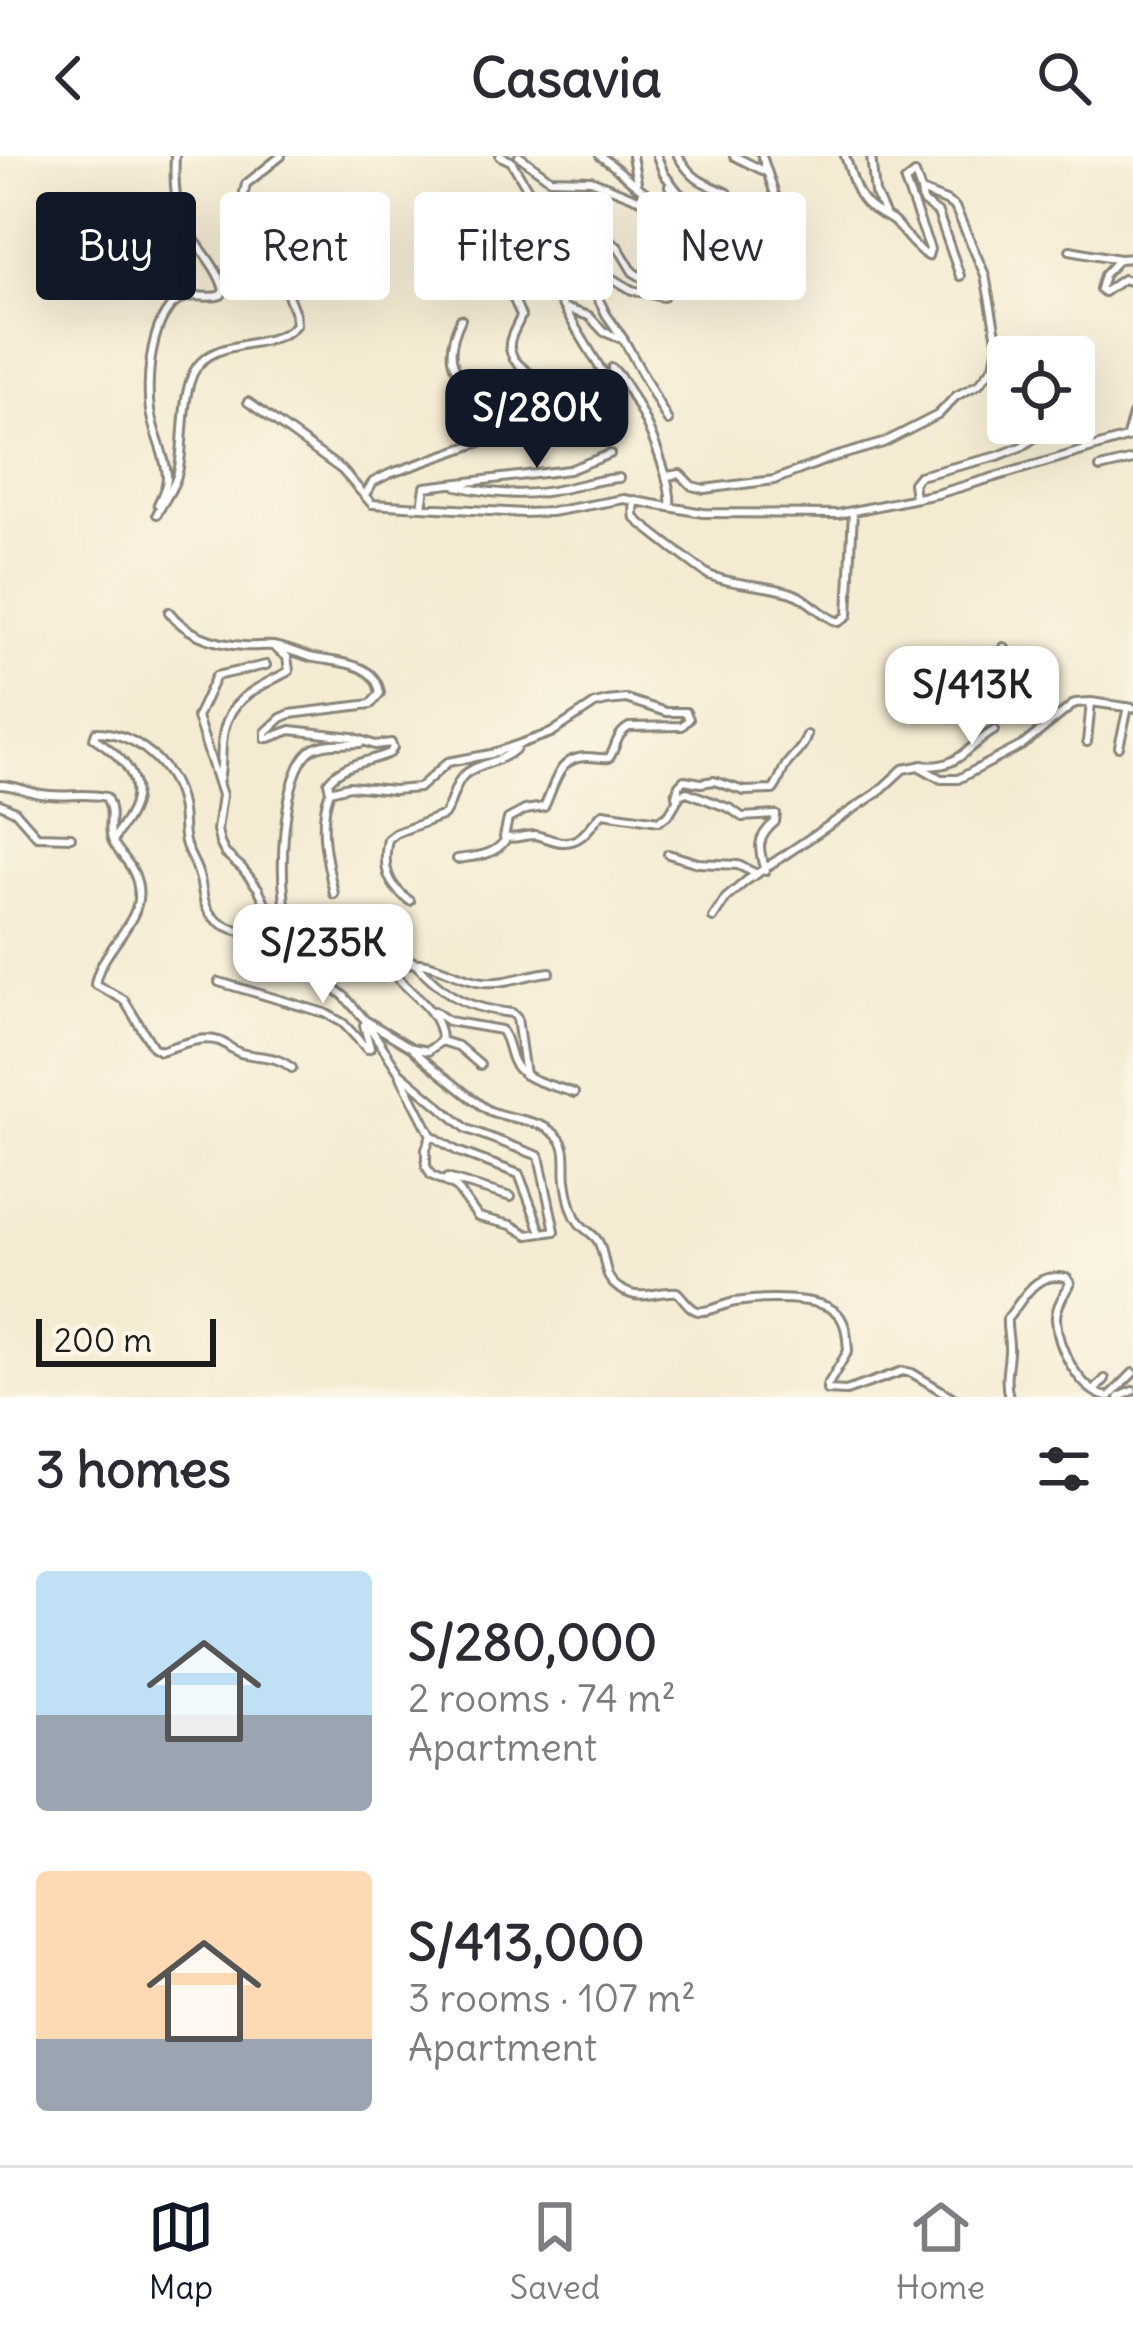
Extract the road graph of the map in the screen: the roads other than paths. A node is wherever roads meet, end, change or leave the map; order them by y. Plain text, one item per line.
1 (175, 156) edge
2 (281, 156) edge
3 (500, 156) edge
4 (519, 156) edge
5 (600, 156) edge
6 (632, 156) edge
7 (657, 156) edge
8 (678, 156) edge
9 (734, 156) edge
10 (845, 156) edge
11 (872, 156) edge
12 (762, 157) edge
13 (664, 174) junction
14 (769, 174) junction
15 (637, 184) junction
16 (921, 191) junction
17 (529, 192) edge
18 (645, 192) edge
19 (670, 192) edge
20 (678, 192) edge
21 (725, 192) edge
22 (775, 192) edge
23 (637, 198) edge
24 (887, 217) junction
25 (613, 243) edge
26 (1070, 250) dead end
27 (1133, 258) edge
28 (1120, 259) junction
29 (960, 276) dead end
30 (613, 279) edge
31 (1133, 282) edge
32 (514, 300) edge
33 (559, 300) edge
34 (599, 300) edge
35 (564, 308) junction
36 (461, 319) dead end
37 (624, 340) junction
38 (248, 402) dead end
39 (1133, 416) edge
40 (668, 421) dead end
41 (521, 428) junction
42 (1130, 436) edge
43 (1026, 444) edge
44 (610, 454) dead end
45 (1133, 460) edge
46 (1100, 468) dead end
47 (668, 476) junction
48 (619, 478) dead end
49 (450, 484) junction
50 (366, 495) junction
51 (915, 498) junction
52 (635, 500) junction
53 (670, 505) junction
54 (422, 507) junction
55 (853, 511) junction
56 (169, 612) dead end
57 (272, 646) junction
58 (1004, 647) dead end
59 (977, 656) dead end
60 (266, 665) dead end
61 (954, 666) dead end
62 (1020, 674) dead end
63 (928, 680) dead end
64 (998, 691) dead end
65 (1091, 702) junction
66 (975, 704) dead end
67 (1130, 708) edge
68 (951, 718) dead end
69 (995, 730) dead end
70 (807, 736) dead end
71 (1087, 742) dead end
72 (364, 743) junction
73 (518, 745) junction
74 (1119, 747) dead end
75 (917, 766) junction
76 (218, 782) junction
77 (0, 785) edge
78 (330, 790) junction
79 (676, 800) junction
80 (0, 804) edge
81 (70, 837) dead end
82 (506, 839) junction
83 (113, 842) junction
84 (668, 854) dead end
85 (457, 859) dead end
86 (761, 873) junction
87 (334, 894) dead end
88 (410, 901) dead end
89 (713, 918) dead end
90 (270, 934) junction
91 (412, 961) junction
92 (550, 972) dead end
93 (219, 982) dead end
94 (430, 1009) junction
95 (365, 1020) junction
96 (441, 1041) junction
97 (412, 1048) junction
98 (480, 1065) dead end
99 (292, 1067) dead end
100 (399, 1072) junction
101 (525, 1075) junction
102 (574, 1093) dead end
103 (431, 1135) junction
104 (431, 1174) junction
105 (511, 1197) dead end
106 (541, 1232) junction
107 (1133, 1373) edge
108 (1105, 1379) dead end
109 (1094, 1391) junction
110 (1133, 1391) edge
111 (952, 1397) edge
112 (1005, 1397) edge
113 (1108, 1397) edge
114 (1119, 1397) edge

1 - 2 street
3 - 17 street
4 - 23 street
5 - 15 street
6 - 15 street
7 - 13 street
8 - 21 street
9 - 14 street
10 - 24 street
11 - 24 street
12 - 14 street
13 - 19 street
13 - 20 street
14 - 22 street
15 - 18 street
16 - 24 street
16 - 29 street
16 - 47 street
25 - 30 street
26 - 28 street
27 - 28 street
28 - 31 street
32 - 41 street
33 - 35 street
34 - 37 street
35 - 37 street
35 - 47 street
36 - 41 street
37 - 40 street
38 - 50 street
39 - 42 street
41 - 50 street
42 - 51 street
43 - 51 street
44 - 49 street
45 - 46 street
47 - 53 street
48 - 49 street
49 - 54 street
50 - 54 street
51 - 55 street
52 - 53 street
52 - 54 street
52 - 55 street
53 - 55 street
56 - 57 street
57 - 72 street
57 - 76 street
58 - 62 street
59 - 64 street
60 - 76 street
61 - 66 street
63 - 68 street
65 - 67 street
65 - 71 street
65 - 75 street
67 - 74 street
69 - 75 street
70 - 79 street
72 - 78 street
72 - 90 street
73 - 78 street
73 - 82 street
73 - 88 street
75 - 86 street
76 - 90 street
77 - 83 street
78 - 87 street
79 - 82 street
79 - 86 street
80 - 81 street
82 - 85 street
83 - 90 street
83 - 99 street
84 - 86 street
86 - 89 street
90 - 95 street
91 - 92 street
91 - 94 street
91 - 101 street
93 - 95 street
94 - 96 street
94 - 101 street
95 - 97 street
95 - 100 street
96 - 97 street
96 - 98 street
97 - 111 street
100 - 103 street
100 - 106 street
101 - 102 street
103 - 104 street
103 - 106 street
104 - 105 street
104 - 106 street
107 - 113 street
108 - 109 street
109 - 112 street
109 - 113 street
110 - 114 street

